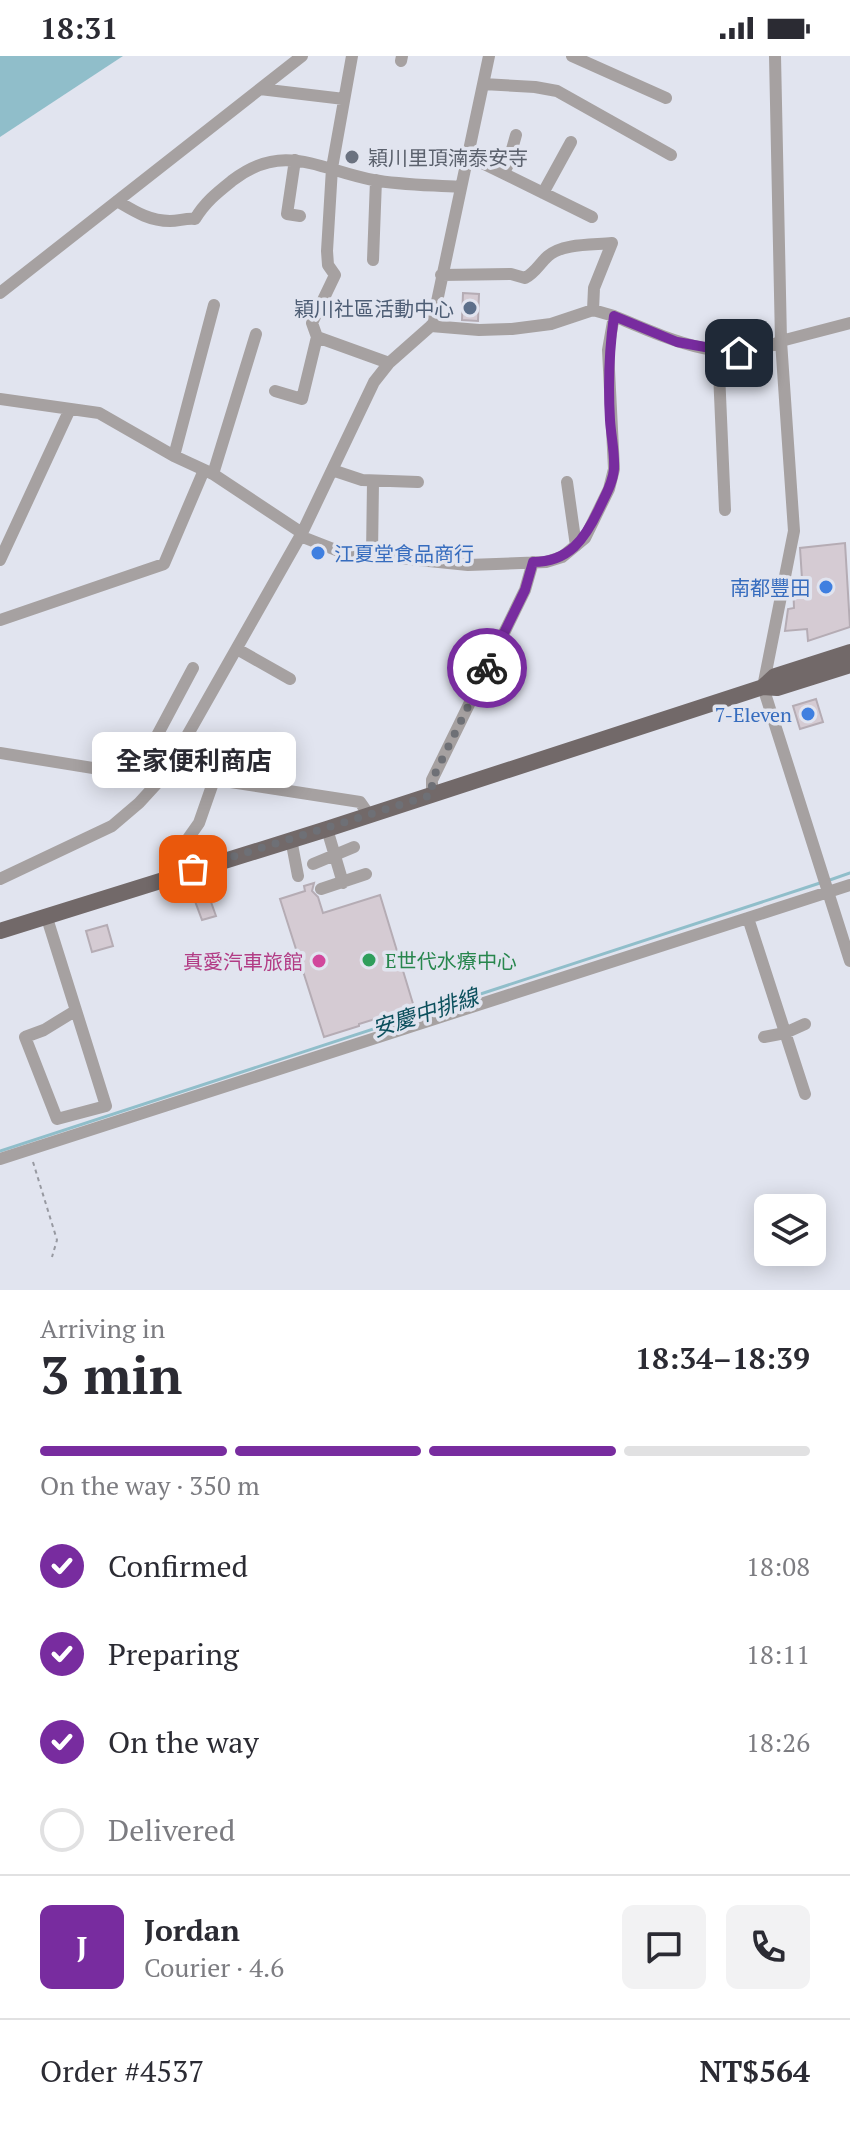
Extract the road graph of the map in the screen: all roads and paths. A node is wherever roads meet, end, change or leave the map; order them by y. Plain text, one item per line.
1 (302, 56) edge
2 (352, 56) edge
3 (489, 56) edge
4 (775, 56) edge
5 (575, 57) edge
6 (483, 84) junction
7 (260, 89) junction
8 (666, 98) dead end
9 (344, 99) junction
10 (516, 135) dead end
11 (571, 142) dead end
12 (671, 155) dead end
13 (471, 157) junction
14 (295, 160) junction
15 (332, 168) junction
16 (376, 180) junction
17 (459, 187) junction
18 (543, 193) junction
19 (117, 201) junction
20 (300, 216) dead end
21 (592, 217) dead end
22 (373, 260) dead end
23 (441, 275) junction
24 (0, 293) edge
25 (214, 305) dead end
26 (593, 310) junction
27 (614, 316) junction
28 (850, 323) edge
29 (431, 326) junction
30 (256, 334) dead end
31 (317, 337) junction
32 (781, 341) junction
33 (718, 349) junction
34 (389, 363) junction
35 (275, 391) dead end
36 (0, 399) edge
37 (70, 409) junction
38 (174, 456) junction
39 (332, 470) junction
40 (209, 472) junction
41 (373, 482) junction
42 (418, 482) dead end
43 (567, 482) dead end
44 (725, 510) dead end
45 (301, 535) junction
46 (576, 546) junction
47 (372, 555) junction
48 (0, 560) edge
49 (533, 562) junction
50 (0, 620) edge
51 (237, 649) junction
52 (850, 652) edge
53 (850, 665) edge
54 (193, 668) dead end
55 (290, 679) dead end
56 (763, 687) junction
57 (0, 754) edge
58 (136, 775) junction
59 (163, 775) junction
60 (214, 780) junction
61 (432, 795) junction
62 (369, 815) junction
63 (327, 829) junction
64 (291, 839) junction
65 (354, 847) dead end
66 (335, 856) junction
67 (313, 864) dead end
68 (366, 874) dead end
69 (298, 876) dead end
70 (168, 877) junction
71 (0, 879) edge
72 (343, 883) junction
73 (850, 885) edge
74 (321, 889) dead end
75 (828, 892) junction
76 (46, 915) junction
77 (748, 918) junction
78 (0, 931) edge
79 (846, 939) edge
80 (850, 961) edge
81 (75, 1011) junction
82 (805, 1024) dead end
83 (785, 1033) junction
84 (764, 1037) dead end
85 (805, 1094) dead end
86 (29, 1149) junction
87 (0, 1159) edge
88 (52, 1257) dead end

1 - 7 street
2 - 9 street
3 - 6 street
4 - 32 street
5 - 8 street
6 - 12 street
6 - 13 street
7 - 9 street
7 - 19 street
9 - 15 street
10 - 13 street
11 - 18 street
13 - 17 street
13 - 18 street
14 - 15 street
14 - 19 street
14 - 20 street
15 - 16 street
15 - 31 street
16 - 17 street
16 - 22 street
17 - 23 street
18 - 21 street
19 - 24 street
23 - 26 street
23 - 29 street
25 - 38 street
26 - 27 street
26 - 29 street
27 - 33 street
27 - 46 street
28 - 32 street
29 - 34 street
30 - 40 street
31 - 34 street
31 - 35 street
32 - 33 street
32 - 56 street
33 - 44 street
34 - 39 street
36 - 37 street
37 - 38 street
37 - 48 street
38 - 40 street
39 - 41 street
39 - 45 street
40 - 45 street
40 - 50 street
41 - 42 street
41 - 47 street
43 - 46 street
45 - 47 street
45 - 51 street
46 - 49 street
47 - 49 street
49 - 61 street
51 - 55 street
51 - 59 street
52 - 56 main road
53 - 56 main road
54 - 58 street
56 - 61 main road
56 - 75 street
57 - 58 street
58 - 59 street
59 - 60 street
59 - 71 street
60 - 62 street
60 - 70 street
61 - 62 main road
62 - 63 main road
63 - 64 main road
63 - 66 street
64 - 69 street
64 - 70 main road
65 - 66 street
66 - 67 street
66 - 72 street
68 - 72 street
70 - 76 main road
72 - 74 street
73 - 75 street
75 - 77 street
75 - 79 street
76 - 78 main road
76 - 81 street
77 - 83 street
77 - 86 street
79 - 80 street
81 - 81 street
82 - 83 street
83 - 84 street
83 - 85 street
86 - 87 street
86 - 88 path

